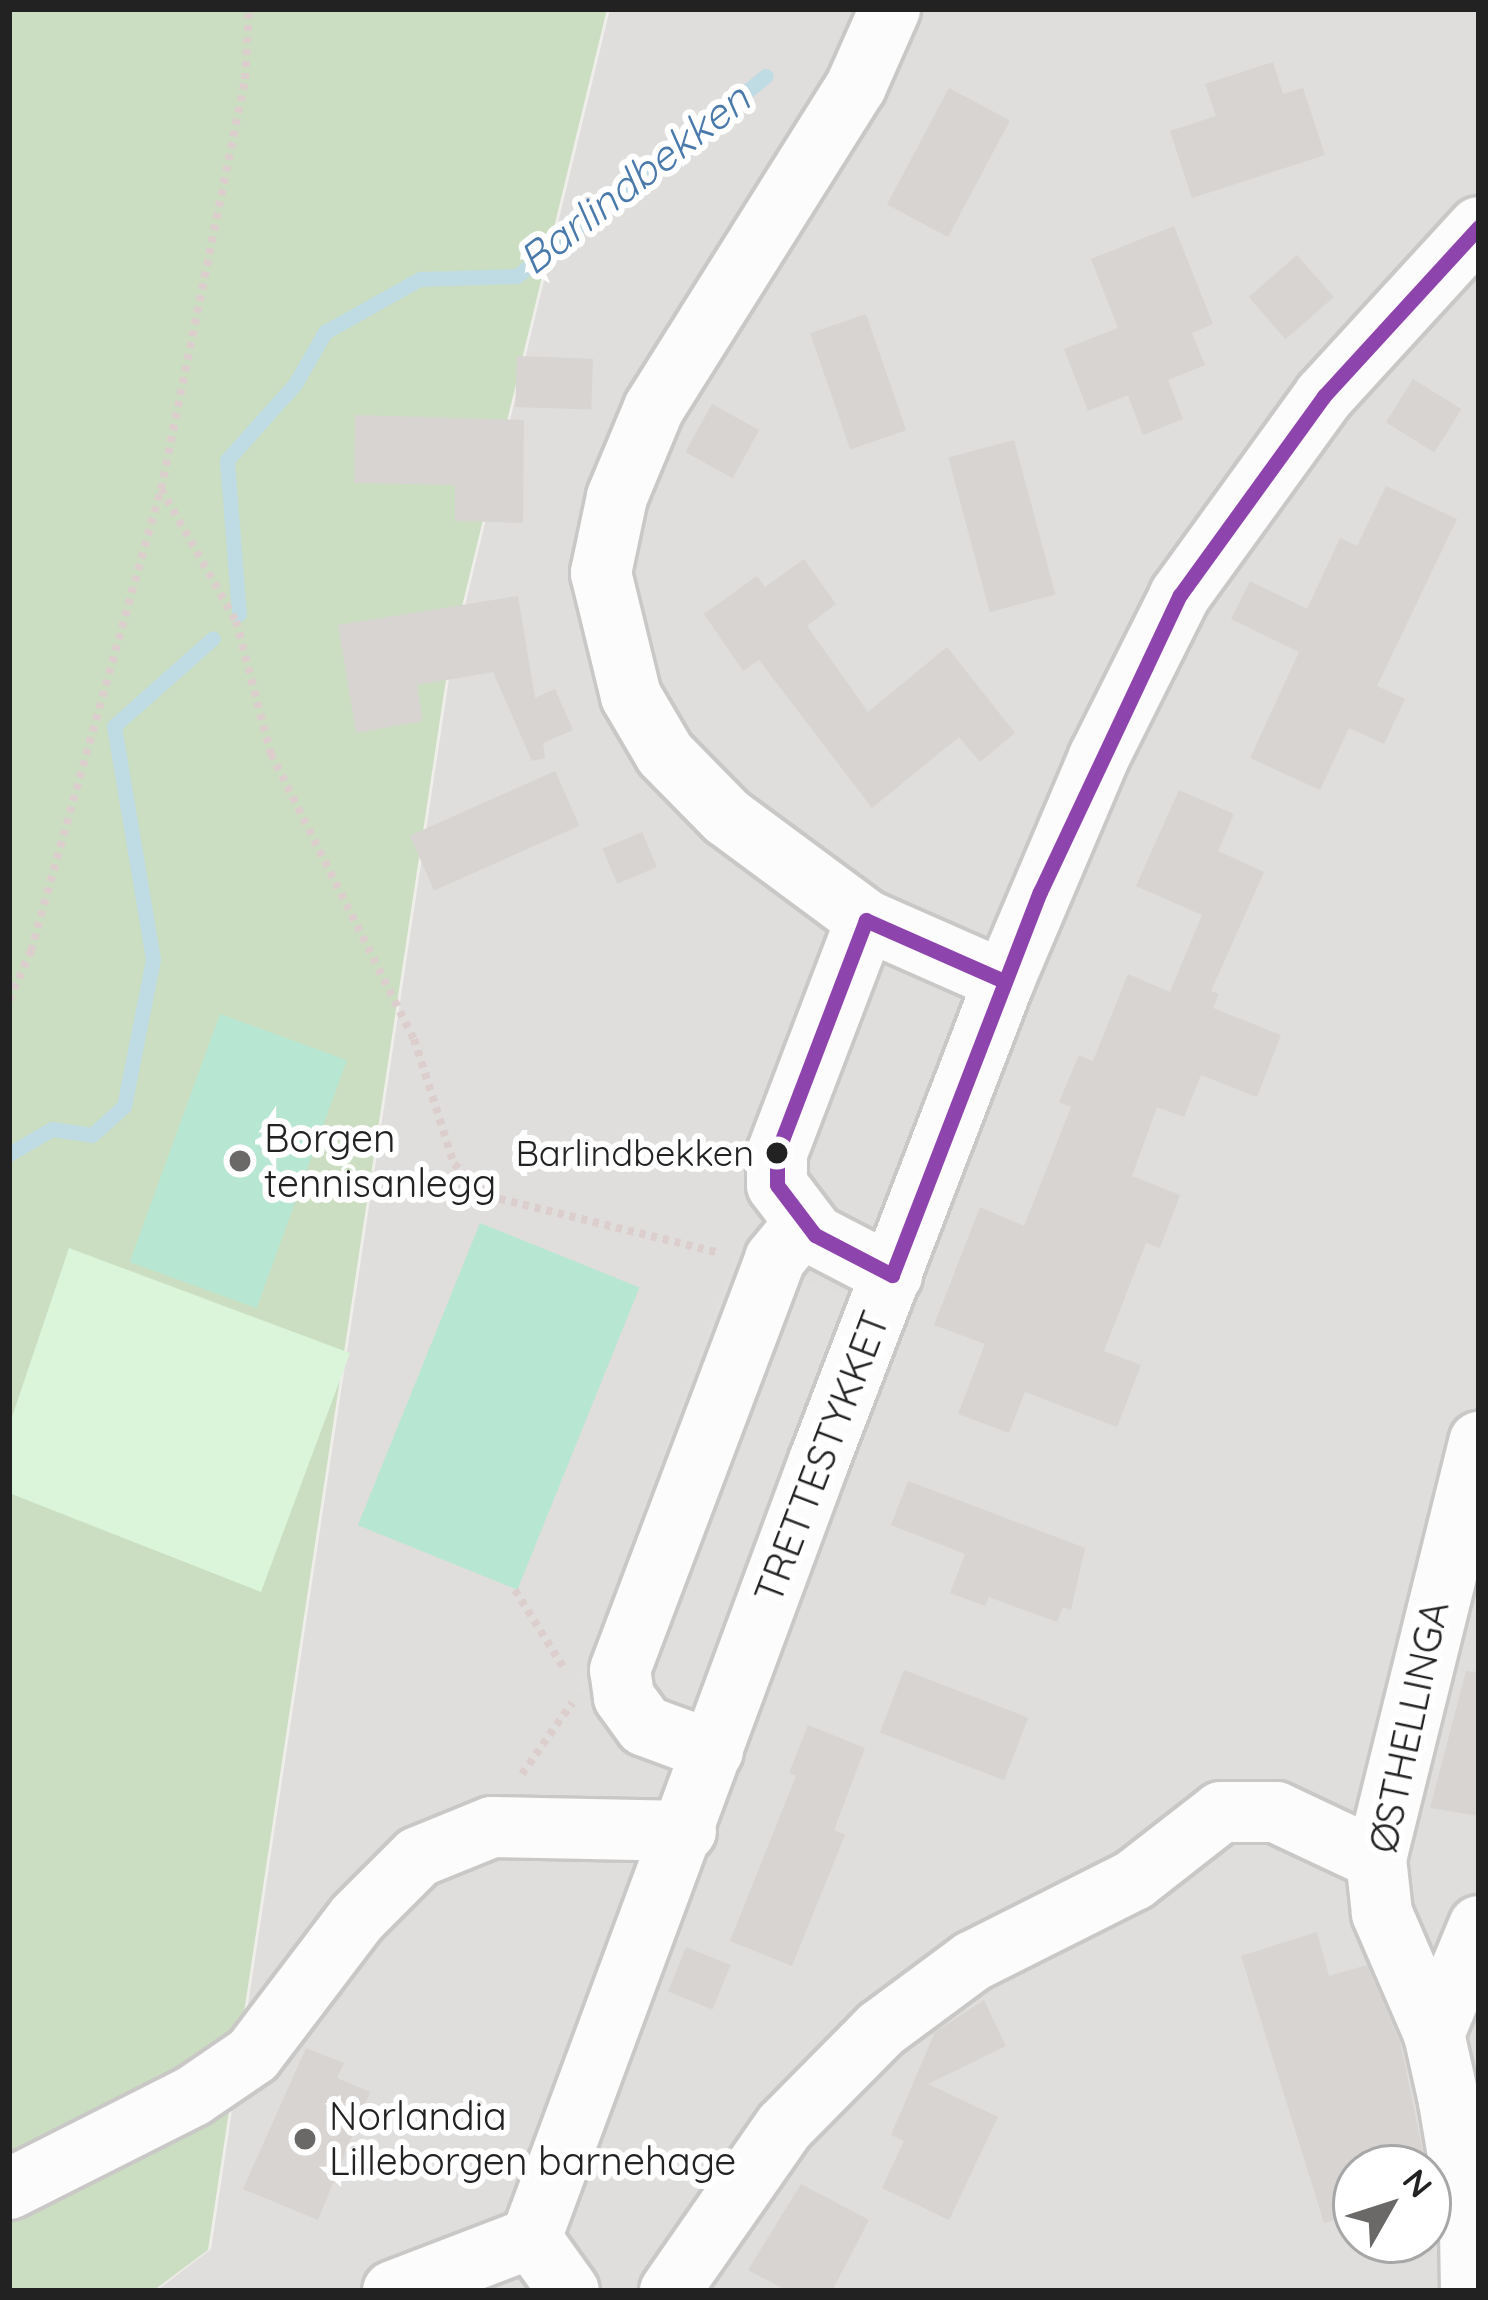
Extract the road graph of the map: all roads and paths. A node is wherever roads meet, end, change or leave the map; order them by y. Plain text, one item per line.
1 (249, 9) edge
2 (890, 9) edge
3 (1479, 227) edge
4 (161, 489) junction
5 (866, 920) junction
6 (1004, 981) junction
7 (9, 1000) edge
8 (789, 1242) junction
9 (892, 1275) junction
10 (1479, 1442) edge
11 (515, 1590) dead end
12 (569, 1676) dead end
13 (580, 1693) dead end
14 (713, 1751) junction
15 (492, 1827) junction
16 (686, 1831) junction
17 (1376, 1858) junction
18 (1479, 1926) edge
19 (1434, 2034) junction
20 (9, 2189) edge
21 (531, 2238) junction
22 (393, 2291) edge
23 (569, 2291) edge
24 (670, 2291) edge
25 (1471, 2291) edge

1 - 4 path
2 - 5 street
3 - 6 street, TRETTESTYKKET
4 - 7 path
4 - 8 path
5 - 6 street
5 - 8 street
6 - 9 street, TRETTESTYKKET
8 - 9 street
8 - 14 street
9 - 14 street, TRETTESTYKKET
10 - 17 street, ØSTHELLINGA
11 - 12 path
13 - 15 path
14 - 16 street, TRETTESTYKKET
15 - 16 street
15 - 20 street
16 - 21 street, TRETTESTYKKET
17 - 19 street, ØSTHELLINGA
17 - 24 street
18 - 19 street
19 - 25 street, ØSTHELLINGA
21 - 22 street
21 - 23 street

